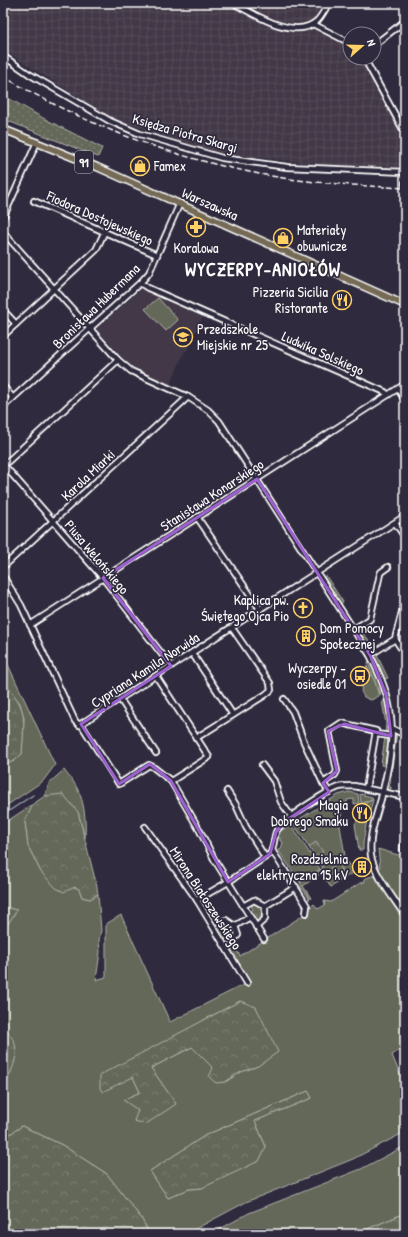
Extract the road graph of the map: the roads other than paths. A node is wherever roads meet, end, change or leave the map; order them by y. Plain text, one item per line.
1 (233, 3) edge
2 (329, 3) edge
3 (405, 21) edge
4 (313, 24) junction
5 (342, 39) edge
6 (382, 39) edge
7 (3, 56) edge
8 (368, 66) edge
9 (3, 129) edge
10 (405, 133) edge
11 (36, 142) junction
12 (405, 172) edge
13 (34, 201) dead end
14 (180, 203) junction
15 (3, 218) edge
16 (3, 232) edge
17 (104, 233) junction
18 (157, 255) junction
19 (140, 283) junction
20 (54, 289) junction
21 (405, 305) edge
22 (3, 310) edge
23 (16, 324) junction
24 (91, 329) junction
25 (3, 336) edge
26 (118, 360) junction
27 (405, 384) edge
28 (3, 386) edge
29 (398, 389) junction
30 (388, 395) junction
31 (188, 397) junction
32 (13, 398) junction
33 (405, 400) edge
34 (3, 408) edge
35 (4, 465) edge
36 (257, 479) junction
37 (405, 516) edge
38 (197, 517) junction
39 (53, 522) junction
40 (395, 523) junction
41 (405, 537) edge
42 (388, 567) dead end
43 (3, 568) edge
44 (317, 573) junction
45 (3, 576) edge
46 (103, 578) junction
47 (405, 600) edge
48 (260, 609) junction
49 (30, 625) junction
50 (232, 628) junction
51 (354, 629) junction
52 (395, 639) junction
53 (192, 653) junction
54 (370, 654) junction
55 (405, 654) edge
56 (171, 666) junction
57 (156, 676) junction
58 (120, 699) junction
59 (284, 699) dead end
60 (233, 715) junction
61 (79, 725) junction
62 (392, 728) junction
63 (376, 734) junction
64 (405, 735) edge
65 (391, 736) junction
66 (196, 738) junction
67 (156, 753) dead end
68 (262, 765) dead end
69 (172, 781) junction
70 (323, 783) junction
71 (366, 789) junction
72 (227, 791) dead end
73 (329, 792) junction
74 (382, 792) junction
75 (405, 797) edge
76 (291, 816) junction
77 (145, 827) dead end
78 (405, 833) edge
79 (403, 849) dead end
80 (272, 850) junction
81 (265, 857) junction
82 (228, 882) junction
83 (296, 887) junction
84 (196, 900) junction
85 (243, 906) junction
86 (265, 906) junction
87 (306, 914) dead end
88 (405, 916) edge
89 (250, 917) junction
90 (220, 922) dead end
91 (235, 926) junction
92 (256, 927) junction
93 (264, 939) dead end
94 (232, 942) dead end
95 (247, 983) dead end

1 - 4 street
2 - 4 street
3 - 6 street
4 - 5 street
7 - 12 street, Księdza Piotra Skargi
8 - 10 street
9 - 11 main road, Warszawska / 91
11 - 14 main road, Warszawska / 91
11 - 15 street
13 - 17 street, Fiodora Dostojewskiego
14 - 18 street, Bronisława Hubermana
14 - 21 main road, Warszawska / 91
16 - 20 street
17 - 18 street, Fiodora Dostojewskiego
17 - 20 street
18 - 19 street, Bronisława Hubermana
19 - 24 street, Bronisława Hubermana
19 - 30 street, Ludwika Solskiego
20 - 23 street
20 - 24 street
22 - 23 street
23 - 25 street
24 - 26 street
24 - 32 street, Bronisława Hubermana
26 - 31 street
26 - 35 street
27 - 29 street, Stanisława Konarskiego
28 - 32 street
29 - 30 street, Stanisława Konarskiego
29 - 33 street
30 - 36 street, Stanisława Konarskiego
31 - 36 street
31 - 39 street, Karola Miarki
32 - 34 street, Bronisława Hubermana
35 - 39 street, Piusa Welońskiego
36 - 38 street, Stanisława Konarskiego
36 - 44 street
37 - 40 street, Cypriana Kamila Norwida
38 - 46 street, Stanisława Konarskiego
38 - 48 street
39 - 43 street, Karola Miarki
39 - 46 street, Piusa Welońskiego
40 - 41 street
40 - 44 street, Cypriana Kamila Norwida
42 - 51 street
44 - 48 street, Cypriana Kamila Norwida
44 - 51 street
45 - 49 street
46 - 49 street, Stanisława Konarskiego
46 - 56 street, Piusa Welońskiego
47 - 52 street
48 - 50 street, Cypriana Kamila Norwida
49 - 61 street
50 - 53 street, Cypriana Kamila Norwida
50 - 60 street
51 - 54 street
52 - 54 street
52 - 55 street
53 - 56 street, Cypriana Kamila Norwida
53 - 60 street
54 - 62 street
56 - 57 street, Cypriana Kamila Norwida
57 - 58 street, Cypriana Kamila Norwida
57 - 66 street
58 - 61 street, Cypriana Kamila Norwida
58 - 67 street
59 - 70 street
60 - 66 street
61 - 69 street
62 - 64 street
62 - 65 street
63 - 65 street
63 - 70 street
63 - 71 street
65 - 74 street
66 - 69 street
68 - 76 street
69 - 82 street
70 - 73 street
71 - 73 street
71 - 74 street
72 - 81 street
73 - 76 street
74 - 75 street
74 - 88 street
76 - 80 street
77 - 84 street, Mirona Białoszewskiego
78 - 79 street
80 - 81 street
80 - 83 street
81 - 82 street
82 - 84 street
82 - 85 street
83 - 86 street
83 - 87 street
84 - 95 street, Mirona Białoszewskiego
85 - 86 street
85 - 89 street
86 - 92 street
89 - 91 street
89 - 92 street
90 - 91 street
91 - 94 street
92 - 93 street

